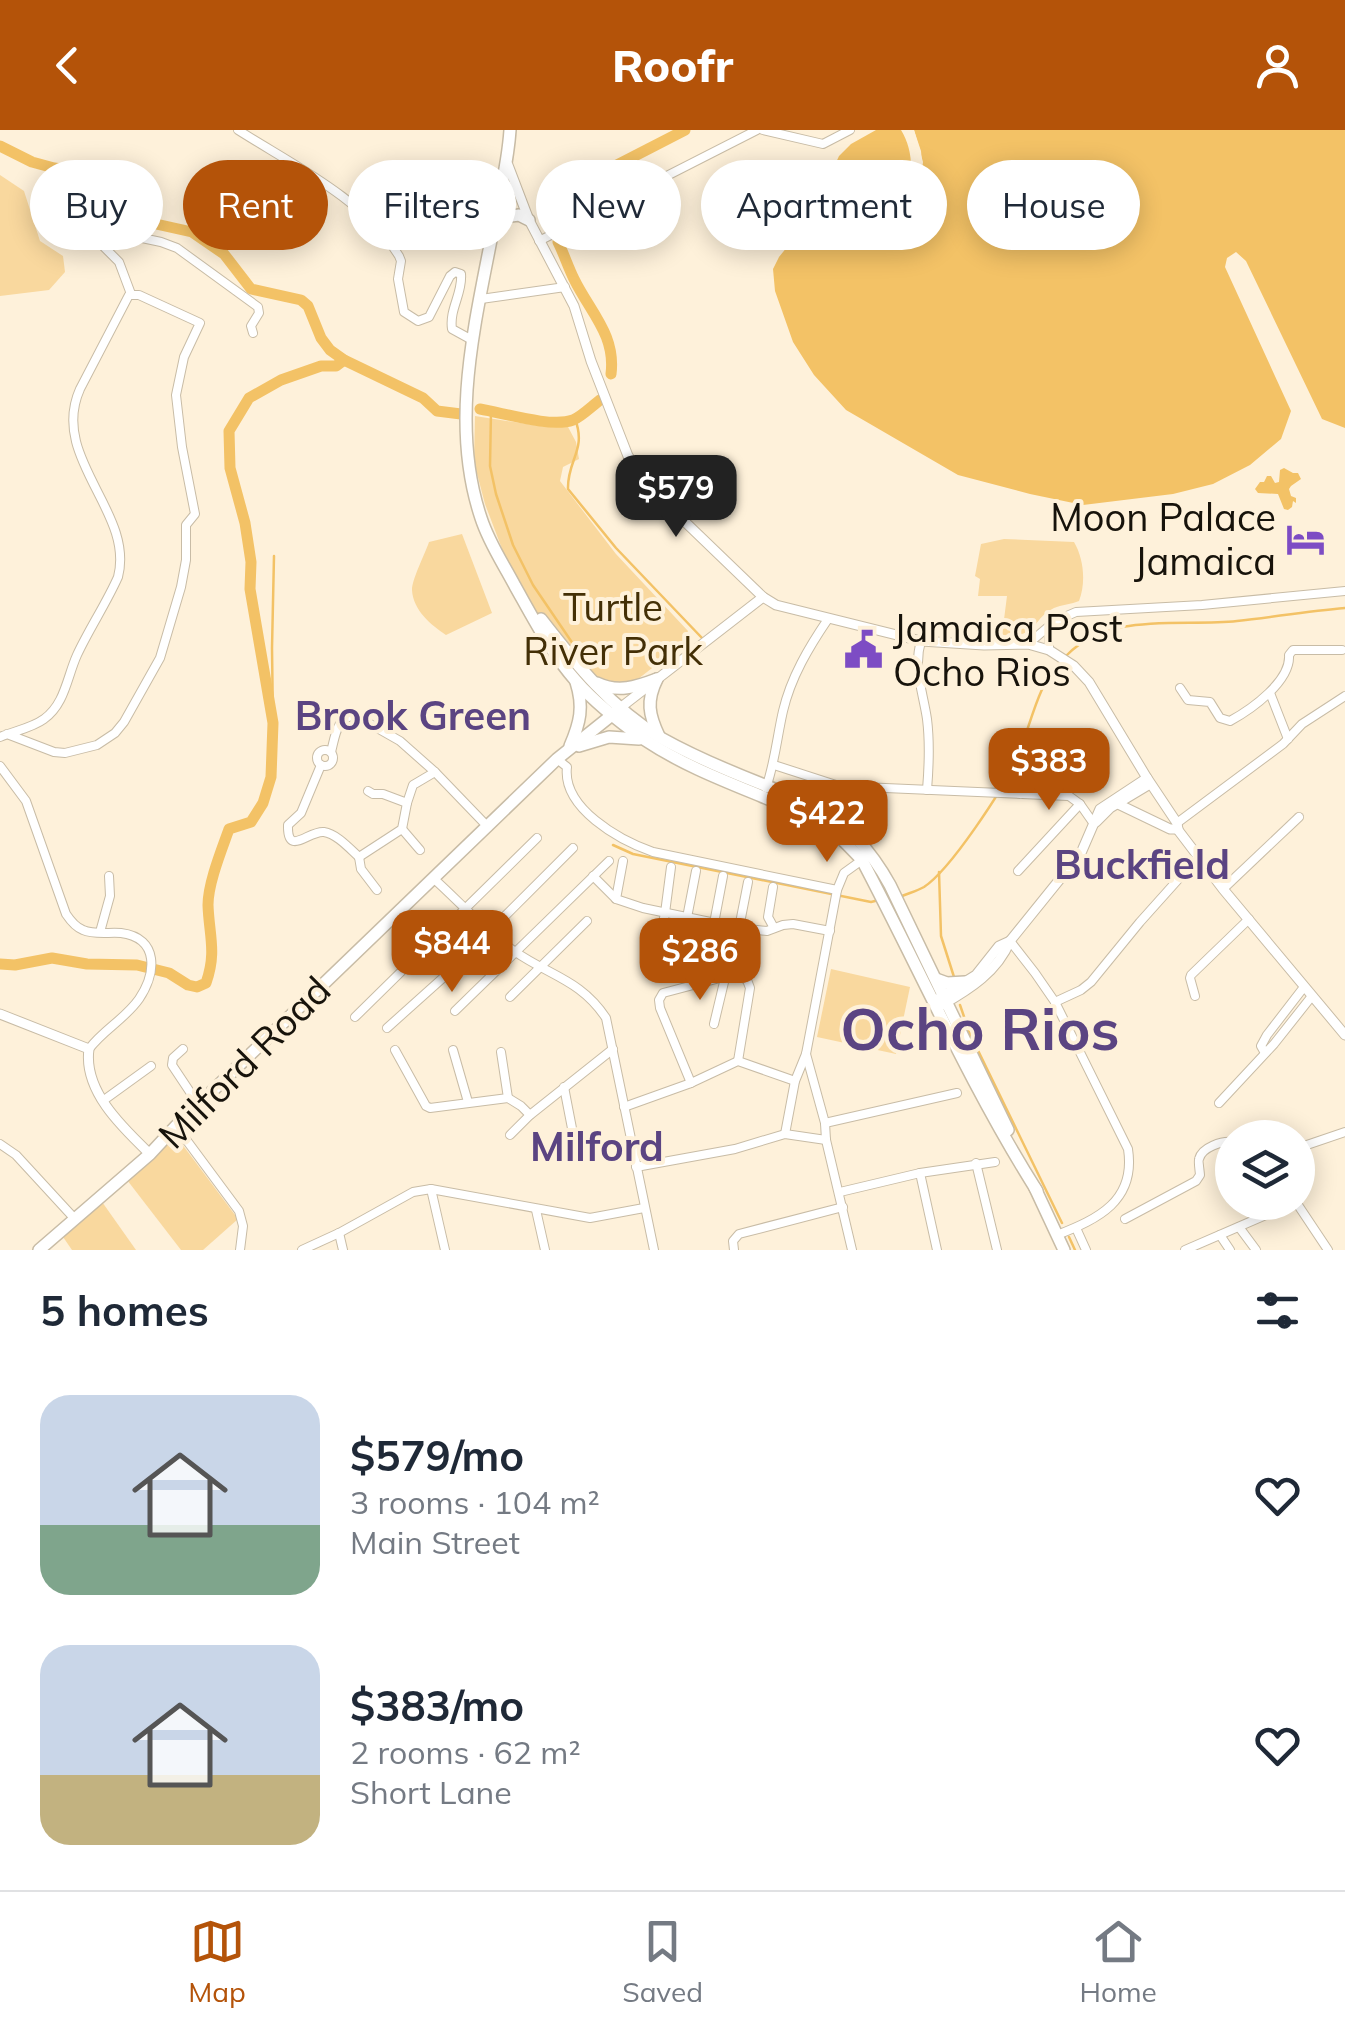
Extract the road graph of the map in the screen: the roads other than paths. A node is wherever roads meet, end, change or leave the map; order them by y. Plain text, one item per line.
1 (238, 130) edge
2 (510, 130) edge
3 (760, 130) edge
4 (850, 130) edge
5 (508, 160) edge
6 (681, 169) edge
7 (516, 185) edge
8 (516, 216) edge
9 (529, 220) junction
10 (536, 234) edge
11 (490, 250) edge
12 (545, 250) edge
13 (565, 287) junction
14 (131, 294) junction
15 (481, 299) junction
16 (253, 333) dead end
17 (472, 340) junction
18 (1345, 591) edge
19 (763, 597) junction
20 (828, 619) junction
21 (1052, 623) junction
22 (921, 641) junction
23 (1028, 644) junction
24 (1342, 650) dead end
25 (1052, 651) junction
26 (579, 676) junction
27 (657, 679) junction
28 (1180, 688) dead end
29 (1270, 693) junction
30 (1345, 696) edge
31 (616, 712) junction
32 (3, 736) edge
33 (1288, 738) junction
34 (654, 739) junction
35 (1072, 741) dead end
36 (562, 754) junction
37 (774, 765) junction
38 (0, 766) edge
39 (435, 772) junction
40 (1148, 781) junction
41 (927, 790) junction
42 (368, 791) dead end
43 (764, 791) junction
44 (1021, 794) junction
45 (407, 804) junction
46 (1080, 804) junction
47 (1118, 804) junction
48 (1299, 817) dead end
49 (1094, 824) junction
50 (1177, 826) junction
51 (488, 827) junction
52 (402, 829) junction
53 (537, 838) dead end
54 (574, 848) dead end
55 (420, 850) dead end
56 (1200, 855) junction
57 (359, 856) junction
58 (862, 860) junction
59 (608, 861) dead end
60 (623, 861) dead end
61 (671, 866) dead end
62 (1018, 870) dead end
63 (696, 871) dead end
64 (109, 876) dead end
65 (593, 876) junction
66 (723, 876) dead end
67 (433, 878) junction
68 (748, 882) dead end
69 (773, 887) dead end
70 (884, 887) junction
71 (1224, 888) junction
72 (377, 890) dead end
73 (836, 896) junction
74 (616, 899) junction
75 (466, 908) junction
76 (665, 913) junction
77 (687, 917) junction
78 (1249, 919) junction
79 (587, 922) dead end
80 (713, 923) junction
81 (738, 928) junction
82 (774, 928) junction
83 (830, 931) junction
84 (100, 932) junction
85 (489, 932) junction
86 (1010, 942) junction
87 (514, 951) junction
88 (708, 955) dead end
89 (679, 959) dead end
90 (540, 967) junction
91 (653, 973) dead end
92 (725, 978) junction
93 (936, 979) junction
94 (965, 982) junction
95 (1304, 987) junction
96 (1195, 996) dead end
97 (1312, 996) junction
98 (510, 997) dead end
99 (941, 1001) junction
100 (1055, 1002) junction
101 (456, 1012) dead end
102 (0, 1014) edge
103 (355, 1017) dead end
104 (714, 1024) dead end
105 (388, 1028) dead end
106 (1345, 1035) edge
107 (90, 1049) junction
108 (183, 1049) dead end
109 (613, 1049) junction
110 (395, 1050) dead end
111 (453, 1050) dead end
112 (501, 1052) dead end
113 (1265, 1052) junction
114 (806, 1054) junction
115 (738, 1061) junction
116 (151, 1066) dead end
117 (795, 1080) junction
118 (691, 1083) junction
119 (564, 1087) junction
120 (957, 1093) dead end
121 (508, 1098) junction
122 (104, 1100) junction
123 (468, 1102) junction
124 (1219, 1103) dead end
125 (198, 1104) junction
126 (624, 1107) junction
127 (530, 1116) junction
128 (825, 1124) junction
129 (176, 1126) junction
130 (1345, 1132) edge
131 (785, 1134) junction
132 (510, 1135) dead end
133 (826, 1140) junction
134 (1315, 1142) edge
135 (0, 1144) edge
136 (1215, 1145) edge
137 (576, 1149) dead end
138 (150, 1154) junction
139 (995, 1162) dead end
140 (976, 1163) junction
141 (636, 1167) junction
142 (920, 1173) junction
143 (431, 1189) junction
144 (840, 1192) junction
145 (843, 1206) junction
146 (644, 1208) junction
147 (536, 1210) junction
148 (74, 1218) junction
149 (1125, 1220) dead end
150 (1255, 1220) edge
151 (1308, 1220) edge
152 (1239, 1227) junction
153 (1076, 1228) junction
154 (339, 1233) junction
155 (1057, 1235) junction
156 (1220, 1235) junction
157 (1190, 1249) edge
158 (39, 1250) edge
159 (240, 1250) edge
160 (302, 1250) edge
161 (342, 1250) edge
162 (445, 1250) edge
163 (545, 1250) edge
164 (654, 1250) edge
165 (734, 1250) edge
166 (852, 1250) edge
167 (936, 1250) edge
168 (997, 1250) edge
169 (1064, 1250) edge
170 (1086, 1250) edge
171 (1230, 1250) edge
172 (1256, 1250) edge
173 (1328, 1250) edge

1 - 17 street
2 - 5 main road
3 - 4 street
3 - 6 street
7 - 9 street
8 - 9 main road
9 - 10 street
11 - 15 main road
12 - 13 street
13 - 15 street
13 - 19 street
14 - 16 street
14 - 32 street
14 - 32 street
15 - 17 main road
17 - 26 main road
18 - 21 street
19 - 20 street
19 - 27 street, Milford Road
20 - 22 street
20 - 37 street
21 - 23 street
21 - 25 street
22 - 23 street
22 - 41 street
23 - 25 street
24 - 29 street
25 - 40 street
26 - 27 main road
26 - 31 main road
26 - 36 main road
27 - 31 street, Milford Road
27 - 34 main road
28 - 29 street
29 - 33 street
30 - 33 street
31 - 34 main road
31 - 36 main road, Milford Road
33 - 50 street
34 - 36 main road
34 - 43 main road
35 - 44 street
36 - 51 main road, Milford Road
36 - 73 street
37 - 41 street
37 - 43 street
38 - 84 street
39 - 45 street
39 - 51 street
39 - 57 street
40 - 47 street
40 - 49 street
40 - 50 street
41 - 44 street
42 - 45 street
43 - 58 main road
43 - 70 main road
44 - 46 street
45 - 52 street
46 - 49 street
46 - 62 street
47 - 49 street
47 - 50 street
48 - 71 street
49 - 86 street
50 - 56 street
51 - 67 main road, Milford Road
52 - 55 street
52 - 57 street
53 - 75 street
54 - 85 street
56 - 71 street
56 - 100 street
57 - 72 street
58 - 70 main road
58 - 73 street
59 - 65 street
60 - 74 street
61 - 76 street
63 - 77 street
64 - 84 street
65 - 74 street
65 - 87 street
66 - 80 street
67 - 75 street
67 - 125 main road, Milford Road
68 - 81 street
69 - 82 street
70 - 93 main road
70 - 99 main road
71 - 78 street
73 - 83 street
74 - 76 street
75 - 85 street
75 - 103 street
76 - 77 street
76 - 91 street
77 - 80 street
77 - 89 street
78 - 95 street
78 - 96 street
79 - 90 street
80 - 81 street
80 - 88 street
81 - 82 street
82 - 83 street
83 - 114 street
84 - 107 street
85 - 87 street
85 - 105 street
86 - 94 street
86 - 99 street
86 - 100 street
87 - 90 street
87 - 101 street
90 - 98 street
90 - 109 street
92 - 104 street
92 - 115 street
92 - 118 street
93 - 94 main road
93 - 99 main road
94 - 99 street
95 - 97 street
95 - 113 street
97 - 106 street
97 - 113 street
99 - 155 main road
100 - 153 street
102 - 107 street
107 - 122 street
108 - 125 street
109 - 119 street
109 - 126 street
110 - 123 street
111 - 123 street
112 - 121 street
113 - 124 street
114 - 117 street
114 - 128 street
115 - 117 street
115 - 118 street
116 - 122 street
117 - 131 street
118 - 126 street
119 - 127 street
119 - 137 street
120 - 128 street
121 - 123 street
121 - 127 street
122 - 138 street
125 - 129 main road, Milford Road
126 - 141 street
127 - 132 street
128 - 133 street
129 - 138 main road, Milford Road
129 - 159 street
130 - 134 street
131 - 133 street
131 - 141 street
133 - 144 street
135 - 148 street
136 - 149 street
138 - 148 main road, Milford Road
139 - 140 street
140 - 142 street
140 - 168 street
141 - 146 street
142 - 144 street
142 - 167 street
143 - 147 street
143 - 154 street
143 - 162 street
144 - 145 street
145 - 165 street
145 - 166 street
146 - 147 street
146 - 164 street
147 - 163 street
148 - 158 main road, Milford Road
150 - 152 street
151 - 173 street
152 - 156 street
152 - 172 street
153 - 155 street
153 - 170 street
154 - 160 street
154 - 161 street
155 - 169 main road
156 - 157 street
156 - 171 street

